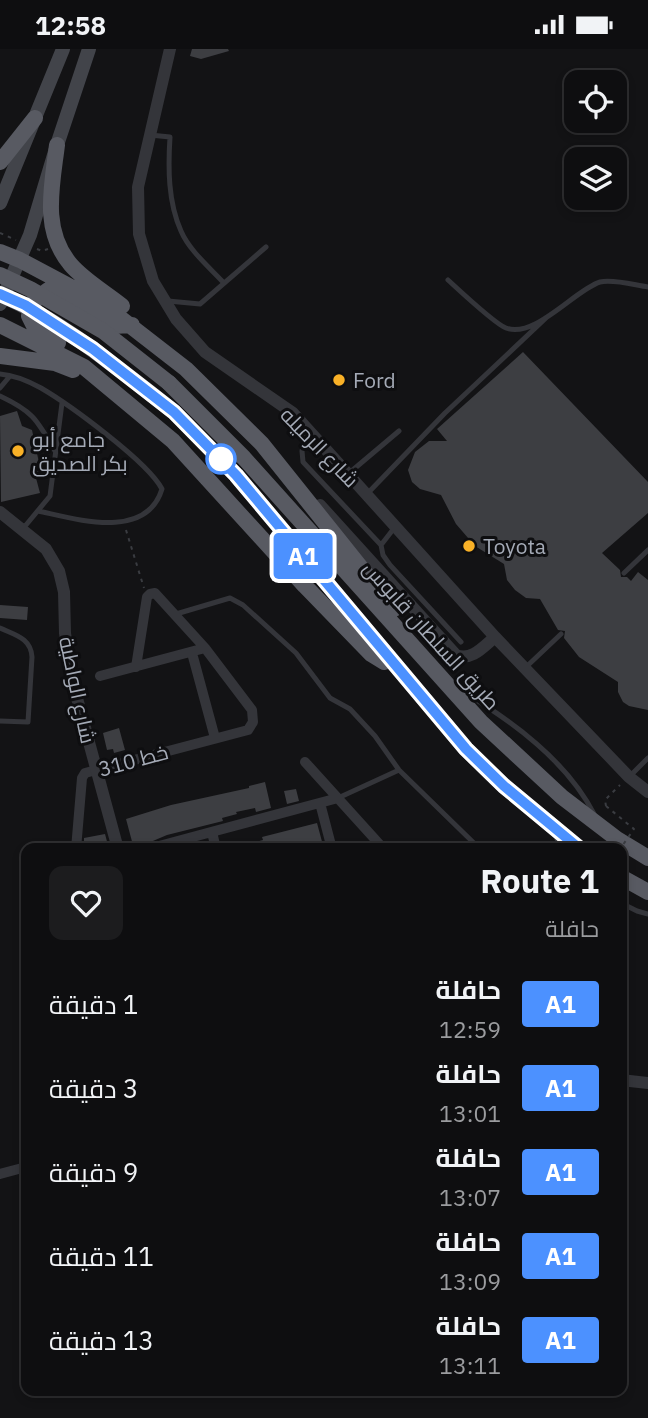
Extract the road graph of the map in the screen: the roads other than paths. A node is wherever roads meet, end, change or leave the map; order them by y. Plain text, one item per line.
1 (63, 49) edge
2 (89, 49) edge
3 (170, 49) edge
4 (36, 118) junction
5 (150, 135) junction
6 (57, 145) junction
7 (0, 162) edge
8 (0, 203) edge
9 (266, 247) dead end
10 (0, 252) edge
11 (20, 260) junction
12 (0, 275) edge
13 (448, 280) dead end
14 (223, 282) junction
15 (648, 287) edge
16 (0, 294) edge
17 (165, 301) junction
18 (0, 305) edge
19 (547, 317) junction
20 (0, 325) edge
21 (132, 325) junction
22 (0, 356) edge
23 (84, 367) junction
24 (187, 369) junction
25 (0, 374) edge
26 (10, 376) junction
27 (105, 386) junction
28 (0, 388) edge
29 (0, 396) edge
30 (62, 404) junction
31 (307, 429) junction
32 (399, 431) dead end
33 (262, 444) junction
34 (56, 452) junction
35 (348, 474) junction
36 (366, 495) junction
37 (38, 511) junction
38 (2, 517) edge
39 (395, 527) junction
40 (23, 529) junction
41 (381, 545) junction
42 (648, 550) edge
43 (624, 573) dead end
44 (176, 614) junction
45 (0, 628) edge
46 (561, 634) dead end
47 (495, 637) junction
48 (461, 642) dead end
49 (205, 648) junction
50 (192, 653) junction
51 (425, 659) junction
52 (136, 667) junction
53 (525, 668) junction
54 (401, 673) junction
55 (100, 676) dead end
56 (0, 721) edge
57 (215, 738) junction
58 (648, 758) edge
59 (304, 762) dead end
60 (97, 769) junction
61 (399, 770) junction
62 (629, 777) junction
63 (648, 792) edge
64 (338, 798) junction
65 (320, 803) junction
66 (552, 828) junction
67 (212, 832) junction
68 (76, 843) edge
69 (116, 843) edge
70 (171, 843) edge
71 (215, 843) edge
72 (330, 843) edge
73 (378, 843) edge
74 (474, 843) edge
75 (558, 843) edge
76 (572, 843) edge
77 (625, 843) edge
78 (627, 844) edge
79 (648, 858) edge
80 (627, 880) edge
81 (648, 892) edge
82 (627, 905) edge
83 (648, 914) edge
84 (627, 1081) edge
85 (648, 1083) edge
86 (21, 1168) edge
87 (0, 1174) edge

1 - 4 main road
2 - 6 main road
3 - 5 street, شارع الرميله
4 - 7 highway
4 - 8 main road
5 - 14 lane
5 - 17 street, شارع الرميله
6 - 11 main road
6 - 24 highway
9 - 14 lane
10 - 11 highway
11 - 18 main road
11 - 21 highway
12 - 51 highway, طريق السلطان قابوس, bridge
13 - 19 lane
14 - 17 lane
15 - 19 lane
16 - 54 highway, bridge
17 - 31 street, شارع الرميله
19 - 36 lane
20 - 23 highway
21 - 23 highway
21 - 24 highway
22 - 27 highway
23 - 27 highway
24 - 33 highway
25 - 26 lane
26 - 28 lane
26 - 30 lane
27 - 54 highway
29 - 34 lane
30 - 34 lane
30 - 37 lane
31 - 35 street, شارع الرميله
31 - 41 lane
32 - 35 lane
33 - 47 street
33 - 51 highway
34 - 37 lane
35 - 36 street, شارع الرميله
36 - 39 street, شارع الرميله
37 - 40 lane
38 - 40 street, شارع الواطية
39 - 41 lane
39 - 47 street, شارع الرميله
40 - 60 street, شارع الواطية
41 - 48 lane
42 - 43 lane
44 - 49 street
44 - 52 street
44 - 61 lane
45 - 56 lane
46 - 53 lane
47 - 53 street, شارع الرميله
49 - 50 street
49 - 57 street, خط 310
50 - 52 street
50 - 57 street
51 - 77 highway, طريق السلطان قابوس
52 - 55 street
53 - 62 street, شارع الرميله
54 - 66 highway
57 - 60 street, خط 310
58 - 62 lane
59 - 64 street
60 - 68 street, خط 310
60 - 69 street, شارع الواطية
61 - 64 lane
61 - 74 lane
62 - 63 street, شارع الرميله
64 - 65 street
64 - 73 street
65 - 67 street
65 - 72 street
66 - 75 lane
66 - 76 highway
67 - 70 street
67 - 71 street
78 - 79 highway, طريق السلطان قابوس
80 - 81 highway
82 - 83 lane
84 - 85 street
86 - 87 street

